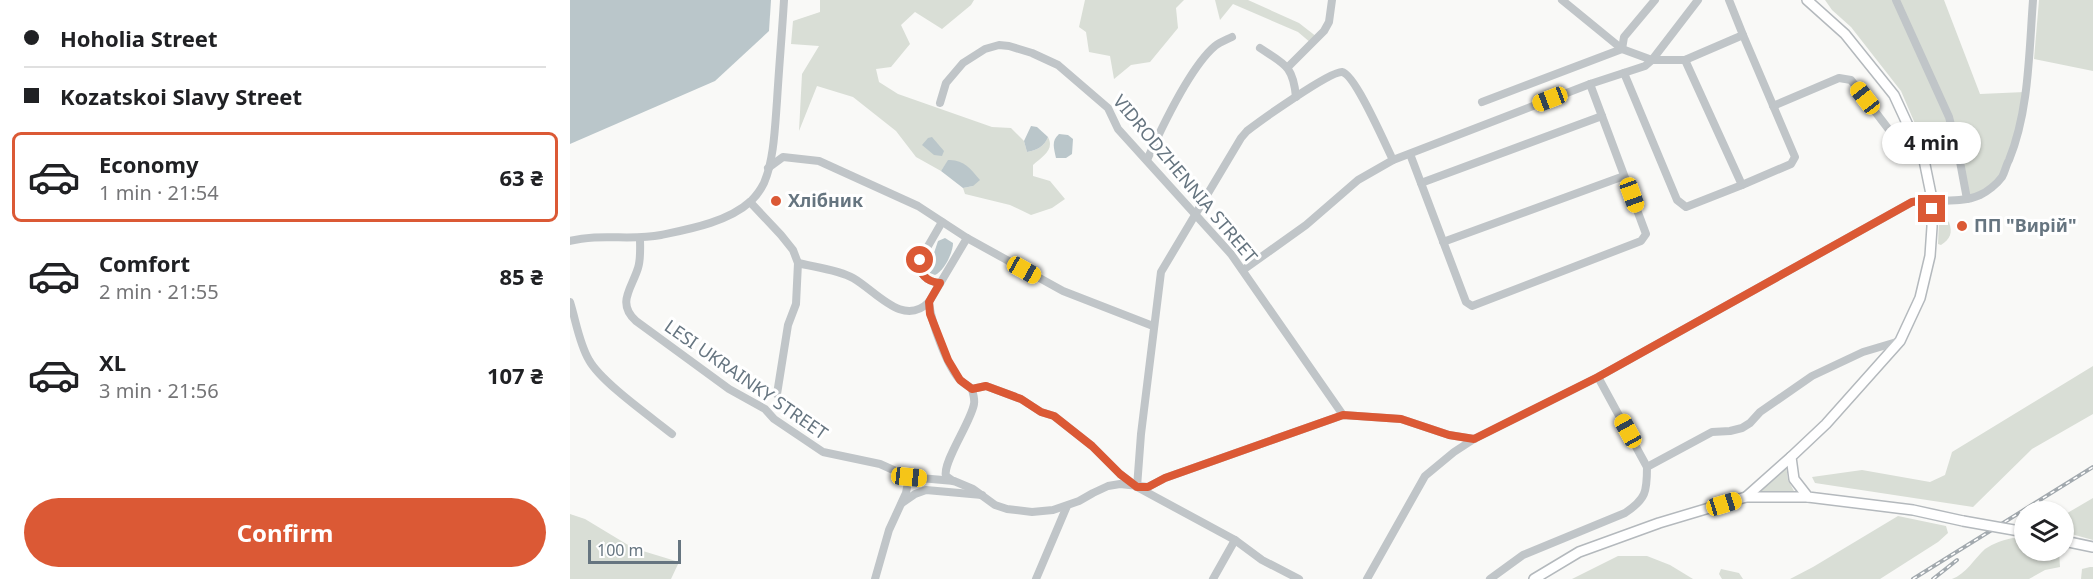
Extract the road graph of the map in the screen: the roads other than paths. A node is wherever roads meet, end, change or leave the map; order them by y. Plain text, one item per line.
1 (784, 0) edge
2 (1332, 0) edge
3 (1562, 0) edge
4 (1654, 0) edge
5 (1698, 0) edge
6 (1729, 0) edge
7 (1807, 0) edge
8 (1896, 0) edge
9 (2033, 0) edge
10 (1743, 35) junction
11 (1232, 37) dead end
12 (1260, 48) dead end
13 (1622, 49) junction
14 (1652, 60) junction
15 (1685, 60) junction
16 (1288, 67) junction
17 (1624, 73) junction
18 (1590, 84) junction
19 (1296, 97) junction
20 (940, 102) dead end
21 (1482, 102) dead end
22 (1773, 106) junction
23 (1602, 116) junction
24 (1918, 148) junction
25 (1408, 155) junction
26 (1147, 160) junction
27 (1393, 160) junction
28 (768, 168) junction
29 (1624, 176) junction
30 (1421, 183) junction
31 (1742, 185) junction
32 (1932, 199) junction
33 (1966, 199) junction
34 (750, 202) junction
35 (1195, 216) junction
36 (942, 222) junction
37 (640, 238) junction
38 (967, 238) junction
39 (570, 242) edge
40 (1443, 242) junction
41 (798, 262) junction
42 (1243, 270) junction
43 (940, 283) junction
44 (570, 302) edge
45 (929, 302) junction
46 (1153, 326) junction
47 (1899, 342) junction
48 (1598, 377) junction
49 (972, 389) junction
50 (777, 394) dead end
51 (1343, 415) junction
52 (672, 434) dead end
53 (1449, 435) junction
54 (1474, 439) junction
55 (1454, 452) junction
56 (1791, 457) junction
57 (1647, 467) junction
58 (909, 477) junction
59 (954, 481) junction
60 (1137, 487) junction
61 (982, 495) junction
62 (1746, 497) junction
63 (1808, 497) junction
64 (901, 504) junction
65 (1067, 506) junction
66 (2014, 530) edge
67 (1235, 540) junction
68 (2074, 543) edge
69 (2093, 548) edge
70 (874, 579) edge
71 (1036, 579) edge
72 (1213, 579) edge
73 (1299, 579) edge
74 (1367, 579) edge
75 (1490, 579) edge
76 (1534, 579) edge

1 - 28 street
2 - 16 street
3 - 13 street
4 - 13 street
5 - 14 street
6 - 10 street
7 - 24 main road
8 - 33 street
9 - 33 street
10 - 15 street
10 - 22 street
11 - 26 street
12 - 16 street
13 - 14 street
13 - 21 street
14 - 15 street
14 - 17 street
15 - 31 street
16 - 19 street
17 - 18 street
17 - 31 street
18 - 23 street
18 - 25 street
19 - 27 street
19 - 35 street
20 - 26 street, VIDRODZHENNIA STREET
22 - 24 street
22 - 31 street
23 - 29 street
23 - 30 street
24 - 32 main road
25 - 27 street
25 - 30 street
26 - 35 street, VIDRODZHENNIA STREET
27 - 42 street
28 - 34 street
28 - 36 street
29 - 40 street
29 - 40 street
30 - 40 street
32 - 33 street
32 - 47 main road
32 - 48 street
34 - 37 street
34 - 41 street
35 - 42 street, VIDRODZHENNIA STREET
35 - 46 street
36 - 38 street
36 - 43 street
37 - 39 street
37 - 58 street, LESI UKRAINKY STREET
38 - 43 street
38 - 46 street
41 - 45 street
41 - 50 street
42 - 51 street, VIDRODZHENNIA STREET
43 - 45 street
44 - 52 street
45 - 49 street
46 - 60 street
47 - 56 main road
47 - 57 street
48 - 54 street
48 - 57 street
49 - 59 street
49 - 60 street
51 - 53 street, LESI UKRAINKY STREET
51 - 60 street, LESI UKRAINKY STREET
53 - 54 street, LESI UKRAINKY STREET
53 - 55 street
54 - 55 street
55 - 74 street
56 - 62 main road
56 - 63 main road
57 - 75 street
58 - 59 street, LESI UKRAINKY STREET
58 - 64 street
59 - 61 street, LESI UKRAINKY STREET
60 - 65 street, LESI UKRAINKY STREET
60 - 67 street
61 - 64 street
61 - 65 street, LESI UKRAINKY STREET
62 - 63 main road
62 - 76 main road
63 - 66 main road, bridge
64 - 70 street
65 - 71 street
67 - 72 street
67 - 73 street
68 - 69 main road

